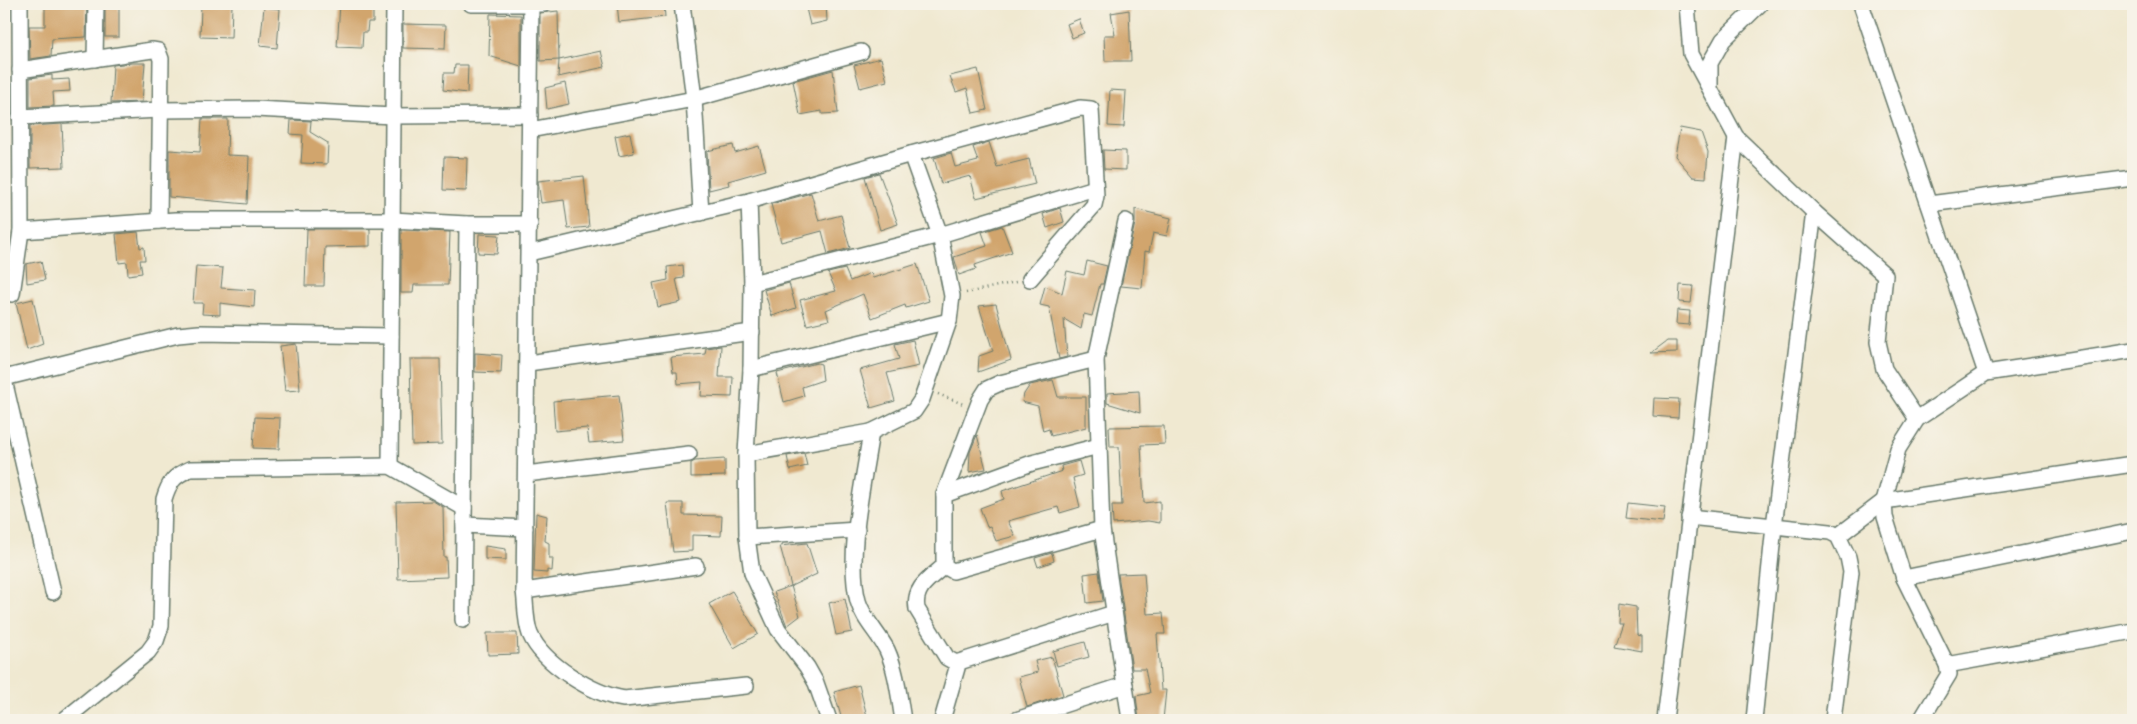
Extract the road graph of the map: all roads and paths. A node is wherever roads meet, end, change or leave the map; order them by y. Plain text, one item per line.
1 (20, 4) edge
2 (96, 4) edge
3 (394, 4) edge
4 (471, 4) edge
5 (535, 4) edge
6 (682, 4) edge
7 (1687, 4) edge
8 (1760, 4) edge
9 (1861, 4) edge
10 (861, 52) dead end
11 (95, 59) junction
12 (20, 70) junction
13 (1710, 88) junction
14 (694, 99) junction
15 (160, 110) junction
16 (393, 116) junction
17 (20, 117) junction
18 (530, 122) junction
19 (1736, 137) junction
20 (911, 154) junction
21 (2133, 178) edge
22 (1095, 188) junction
23 (749, 201) junction
24 (1929, 204) junction
25 (1814, 212) junction
26 (701, 213) junction
27 (392, 220) junction
28 (159, 221) junction
29 (1126, 221) dead end
30 (467, 224) junction
31 (530, 224) junction
32 (21, 231) junction
33 (940, 235) junction
34 (529, 252) junction
35 (1030, 278) joint
36 (752, 283) junction
37 (12, 294) dead end
38 (952, 296) junction
39 (949, 321) junction
40 (752, 332) junction
41 (391, 336) junction
42 (2133, 350) edge
43 (1096, 359) junction
44 (528, 363) junction
45 (751, 369) junction
46 (1986, 373) junction
47 (4, 379) edge
48 (925, 390) junction
49 (976, 408) junction
50 (1917, 419) junction
51 (9, 428) edge
52 (871, 432) junction
53 (1099, 446) junction
54 (689, 454) dead end
55 (746, 454) junction
56 (2133, 464) edge
57 (390, 466) junction
58 (526, 474) junction
59 (944, 495) junction
60 (1884, 501) junction
61 (464, 508) junction
62 (1689, 517) junction
63 (464, 525) junction
64 (1774, 526) junction
65 (525, 528) junction
66 (1102, 529) junction
67 (857, 530) junction
68 (2133, 531) edge
69 (1841, 533) junction
70 (747, 538) junction
71 (696, 566) dead end
72 (944, 566) junction
73 (1904, 578) junction
74 (524, 591) junction
75 (52, 592) dead end
76 (1114, 613) junction
77 (463, 620) dead end
78 (2133, 631) edge
79 (956, 664) junction
80 (1947, 665) junction
81 (1125, 685) junction
82 (746, 686) dead end
83 (64, 720) edge
84 (829, 720) edge
85 (903, 720) edge
86 (942, 720) edge
87 (1016, 720) edge
88 (1130, 720) edge
89 (1665, 720) edge
90 (1754, 720) edge
91 (1833, 720) edge
92 (1921, 720) edge

1 - 12 street
2 - 11 street
3 - 16 street
4 - 5 street
5 - 18 street
6 - 14 street
7 - 13 street
8 - 13 street
9 - 24 street
10 - 14 street
11 - 12 street
11 - 15 street
12 - 17 street
13 - 19 street
14 - 18 street
14 - 26 street
15 - 16 street
15 - 17 street
15 - 28 street
16 - 18 street
16 - 27 street
17 - 32 street
18 - 31 street
19 - 25 street
19 - 62 street
20 - 22 street
20 - 23 street
20 - 33 street
21 - 24 street
22 - 33 street
22 - 35 street
23 - 26 street
23 - 36 street
24 - 46 street
25 - 50 street
25 - 64 street
26 - 34 street
27 - 28 street
27 - 30 street
27 - 41 street
28 - 32 street
29 - 43 street
30 - 31 street
30 - 61 street
31 - 34 street
32 - 37 street
33 - 36 street
33 - 38 street
34 - 44 street
35 - 38 path
36 - 40 street
38 - 39 street
39 - 45 street
39 - 48 street
40 - 44 street
40 - 45 street
41 - 47 street
41 - 57 street
42 - 46 street
43 - 49 street
43 - 53 street
44 - 58 street
45 - 55 street
46 - 50 street
47 - 51 street
48 - 49 path
48 - 52 street
49 - 59 street
50 - 60 street
51 - 75 street
52 - 55 street
52 - 67 street
53 - 59 street
53 - 66 street
54 - 58 street
55 - 70 street
56 - 60 street
57 - 61 street
57 - 83 street
58 - 65 street
59 - 72 street
60 - 69 street
60 - 73 street
61 - 63 street
62 - 64 street
62 - 89 street
63 - 65 street
63 - 77 street
64 - 69 street
64 - 90 street
65 - 74 street
66 - 72 street
66 - 76 street
67 - 70 street
67 - 85 street
68 - 73 street
69 - 91 street
70 - 84 street
71 - 74 street
72 - 79 street
73 - 80 street
74 - 82 street
76 - 79 street
76 - 81 street
78 - 80 street
79 - 86 street
80 - 92 street
81 - 87 street
81 - 88 street

